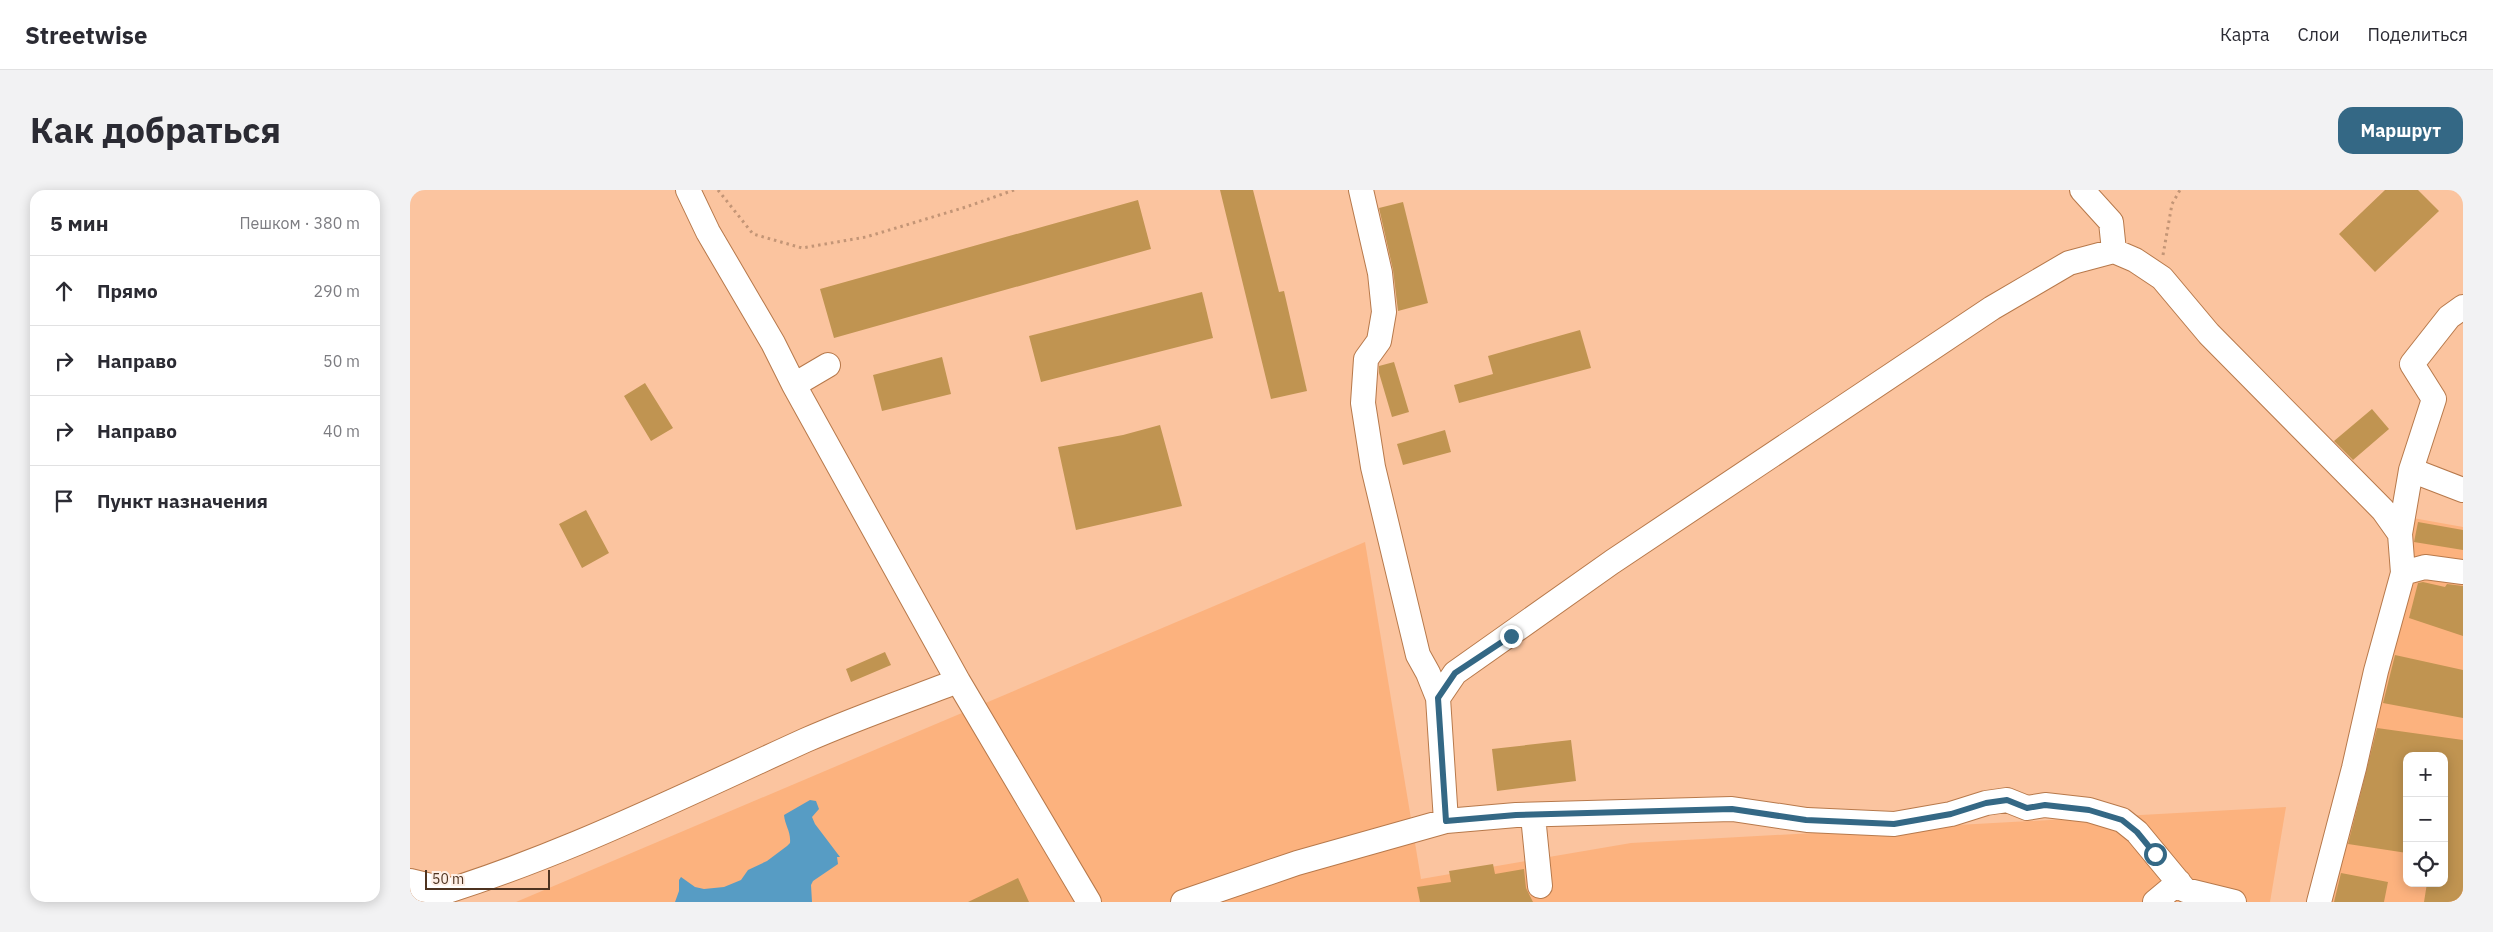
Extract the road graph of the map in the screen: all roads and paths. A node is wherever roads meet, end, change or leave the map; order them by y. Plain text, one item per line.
1 (688, 190) edge
2 (718, 190) edge
3 (1014, 190) edge
4 (1361, 190) edge
5 (2082, 190) edge
6 (2180, 190) edge
7 (2114, 251) junction
8 (2162, 278) junction
9 (2463, 306) edge
10 (828, 365) dead end
11 (794, 384) junction
12 (2410, 470) junction
13 (2463, 490) edge
14 (2400, 534) junction
15 (2463, 572) edge
16 (2403, 573) junction
17 (958, 681) junction
18 (1438, 698) junction
19 (1533, 816) junction
20 (1446, 821) junction
21 (410, 881) edge
22 (2179, 882) junction
23 (1540, 886) dead end
24 (430, 898) edge
25 (1089, 902) edge
26 (1183, 902) edge
27 (2155, 902) edge
28 (2234, 902) edge
29 (2319, 902) edge

1 - 11 street
2 - 3 path
4 - 18 street
5 - 7 street
6 - 8 path
7 - 8 street
7 - 18 street
8 - 14 street
9 - 12 street
10 - 11 street
11 - 17 street
12 - 13 street
12 - 14 street
14 - 16 street
15 - 16 street
16 - 29 street
17 - 24 street
17 - 25 street
18 - 20 street
19 - 20 street
19 - 22 street
19 - 23 street
20 - 26 street
21 - 24 street
22 - 27 street
22 - 28 street

